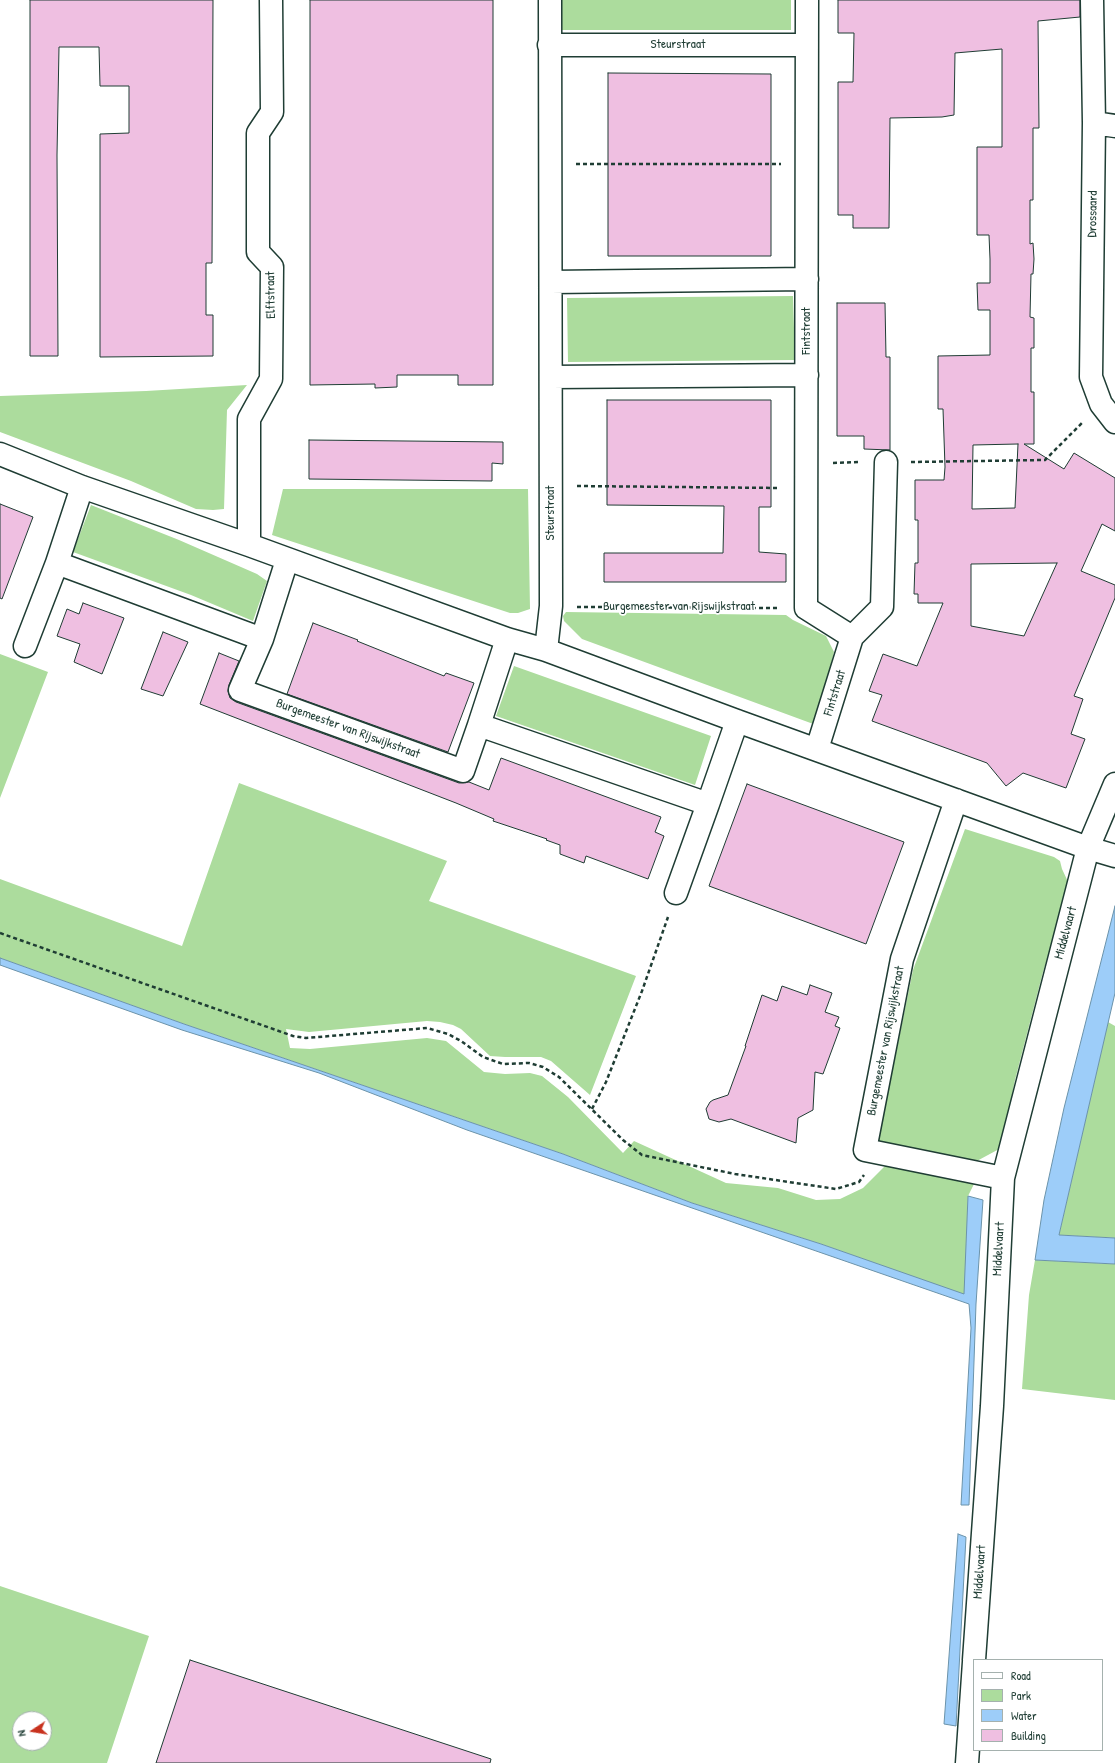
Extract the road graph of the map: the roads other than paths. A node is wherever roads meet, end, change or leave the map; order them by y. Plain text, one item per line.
1 (271, 0) edge
2 (550, 0) edge
3 (807, 0) edge
4 (1092, 0) edge
5 (549, 45) junction
6 (806, 45) junction
7 (1094, 124) junction
8 (1115, 126) edge
9 (807, 279) junction
10 (551, 282) junction
11 (551, 376) junction
12 (807, 376) junction
13 (1115, 422) edge
14 (0, 454) edge
15 (886, 462) road end
16 (82, 487) junction
17 (249, 545) junction
18 (287, 560) junction
19 (57, 563) junction
20 (852, 637) junction
21 (262, 639) junction
22 (507, 639) junction
23 (25, 646) dead end
24 (546, 650) junction
25 (737, 721) junction
26 (479, 725) junction
27 (818, 750) junction
28 (1115, 784) edge
29 (956, 800) junction
30 (708, 804) junction
31 (1088, 848) junction
32 (1115, 856) edge
33 (676, 893) road end
34 (1003, 1178) junction
35 (974, 1659) edge
36 (973, 1676) edge
37 (967, 1763) edge

1 - 17 street, Elftstraat
2 - 5 street, Steurstraat
3 - 6 street, Fintstraat
4 - 7 street, Drossaard
5 - 6 street, Steurstraat
5 - 10 street, Steurstraat
6 - 9 street, Fintstraat
7 - 8 street
7 - 13 street, Drossaard
9 - 10 street
9 - 12 street, Fintstraat
10 - 11 street, Steurstraat
11 - 12 street
11 - 24 street, Steurstraat
12 - 20 street, Fintstraat
14 - 16 street
15 - 20 street, Fintstraat
16 - 17 street
16 - 19 street
17 - 18 street
18 - 21 street, Burgemeester van Rijswijkstraat
18 - 22 street
19 - 21 street
19 - 23 street
20 - 27 street, Fintstraat
21 - 26 street, Burgemeester van Rijswijkstraat
22 - 24 street
22 - 26 street, Burgemeester van Rijswijkstraat
24 - 25 street
25 - 27 street
25 - 30 street
26 - 30 street
27 - 29 street
28 - 31 street, Middelvaart
29 - 31 street
29 - 34 street, Burgemeester van Rijswijkstraat
30 - 33 street
31 - 32 street
31 - 34 street, Middelvaart
34 - 35 street, Middelvaart
36 - 37 street, Middelvaart

